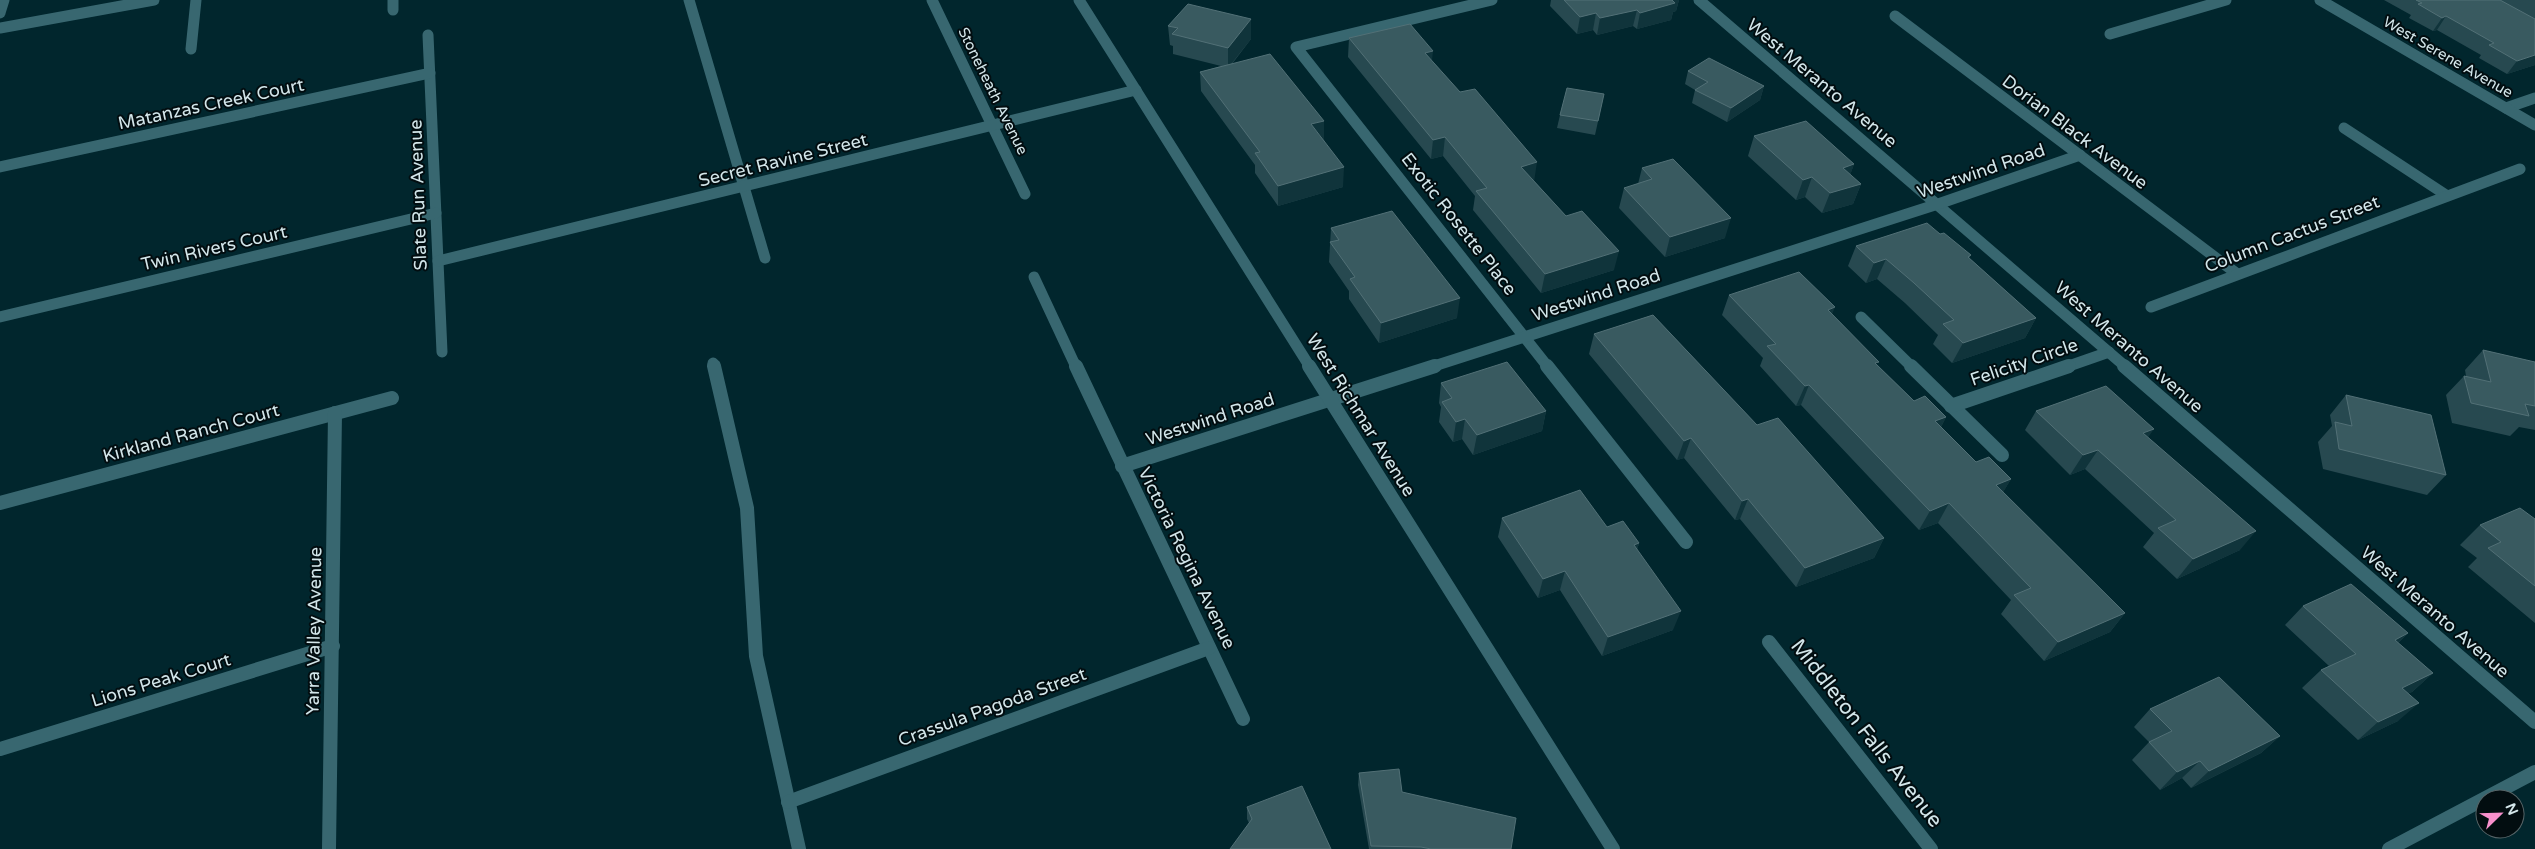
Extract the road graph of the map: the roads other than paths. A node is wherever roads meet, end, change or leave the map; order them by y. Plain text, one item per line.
1 (4, 0) edge
2 (154, 0) edge
3 (196, 0) edge
4 (689, 0) edge
5 (932, 0) edge
6 (1079, 0) edge
7 (1492, 0) edge
8 (1699, 0) edge
9 (2226, 0) edge
10 (2320, 0) edge
11 (0, 13) edge
12 (1895, 16) dead end
13 (0, 28) edge
14 (2110, 34) dead end
15 (428, 36) dead end
16 (191, 49) dead end
17 (430, 73) junction
18 (1136, 90) junction
19 (2535, 98) edge
20 (2506, 108) junction
21 (2535, 125) edge
22 (993, 126) junction
23 (2344, 128) dead end
24 (2080, 155) junction
25 (0, 167) edge
26 (2520, 169) dead end
27 (743, 188) junction
28 (1025, 194) dead end
29 (2446, 195) junction
30 (1938, 204) junction
31 (436, 213) junction
32 (765, 258) dead end
33 (438, 261) junction
34 (2236, 274) junction
35 (1034, 278) dead end
36 (2151, 307) dead end
37 (0, 317) edge
38 (1861, 317) dead end
39 (1526, 336) junction
40 (442, 352) dead end
41 (2108, 352) junction
42 (713, 363) dead end
43 (392, 398) dead end
44 (1330, 400) junction
45 (1951, 406) junction
46 (335, 413) junction
47 (2002, 455) dead end
48 (1122, 466) junction
49 (0, 503) edge
50 (1686, 542) dead end
51 (1769, 642) dead end
52 (333, 646) junction
53 (1209, 648) junction
54 (1243, 719) dead end
55 (2535, 722) edge
56 (0, 749) edge
57 (2535, 772) edge
58 (788, 802) junction
59 (329, 849) edge
60 (798, 849) edge
61 (1613, 849) edge
62 (1931, 849) edge
63 (2389, 849) edge

1 - 11 street
2 - 13 street
3 - 16 street
4 - 27 street
5 - 22 street, Stoneheath Avenue
6 - 18 street, West Richmar Avenue
7 - 39 street, Exotic Rosette Place
8 - 30 street, West Meranto Avenue
9 - 14 street
10 - 20 street, West Serene Avenue
12 - 24 street, Dorian Black Avenue
15 - 17 street, Slate Run Avenue
17 - 25 street, Matanzas Creek Court
17 - 31 street, Slate Run Avenue
18 - 22 street, Secret Ravine Street
18 - 44 street, West Richmar Avenue
19 - 20 street
20 - 21 street, West Serene Avenue
22 - 27 street, Secret Ravine Street
22 - 28 street, Stoneheath Avenue
23 - 29 street
24 - 30 street, Westwind Road
24 - 34 street, Dorian Black Avenue
26 - 29 street, Column Cactus Street
27 - 32 street
27 - 33 street, Secret Ravine Street
29 - 34 street, Column Cactus Street
30 - 39 street, Westwind Road
30 - 41 street, West Meranto Avenue
31 - 33 street, Slate Run Avenue
31 - 37 street, Twin Rivers Court
33 - 40 street, Slate Run Avenue
34 - 36 street, Column Cactus Street
35 - 48 street, Victoria Regina Avenue
38 - 45 street
39 - 44 street, Westwind Road
39 - 50 street, Exotic Rosette Place
41 - 45 street, Felicity Circle
41 - 55 street, West Meranto Avenue
42 - 58 street
43 - 46 street, Kirkland Ranch Court
44 - 48 street, Westwind Road
44 - 61 street, West Richmar Avenue
45 - 47 street
46 - 49 street, Kirkland Ranch Court
46 - 52 street, Yarra Valley Avenue
48 - 53 street, Victoria Regina Avenue
51 - 62 street, Middleton Falls Avenue
52 - 56 street, Lions Peak Court
52 - 59 street, Yarra Valley Avenue
53 - 54 street, Victoria Regina Avenue
53 - 58 street, Crassula Pagoda Street
57 - 63 street
58 - 60 street

